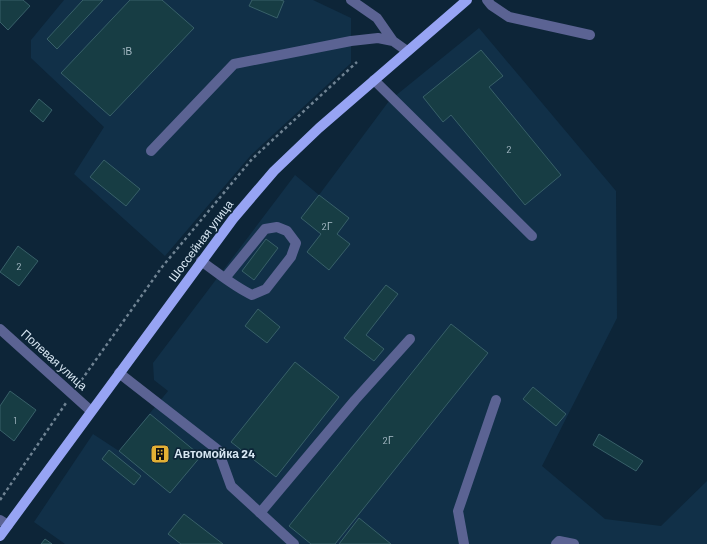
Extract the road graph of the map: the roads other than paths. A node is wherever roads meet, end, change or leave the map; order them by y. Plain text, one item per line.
1 (351, 0) edge
2 (467, 0) edge
3 (487, 0) edge
4 (590, 35) dead end
5 (393, 41) junction
6 (407, 51) junction
7 (374, 80) junction
8 (151, 151) dead end
9 (532, 236) dead end
10 (201, 262) junction
11 (225, 278) junction
12 (0, 329) edge
13 (410, 339) dead end
14 (119, 373) junction
15 (496, 400) dead end
16 (91, 411) junction
17 (260, 513) junction
18 (4, 523) edge
19 (0, 536) edge
20 (294, 544) edge
21 (464, 544) edge
22 (556, 544) edge
23 (574, 544) edge

1 - 5 street
2 - 6 main road, Шоссейная улица
3 - 4 street
5 - 6 street
5 - 8 street
6 - 7 main road, Шоссейная улица
7 - 9 street
7 - 10 main road, Шоссейная улица
10 - 11 street
10 - 14 main road, Шоссейная улица
11 - 11 street
12 - 16 street, Полевая улица
13 - 17 street
14 - 16 main road, Шоссейная улица
14 - 17 street
15 - 21 street
16 - 18 main road, Шоссейная улица
17 - 20 street
18 - 19 main road, Шоссейная улица
22 - 23 street

